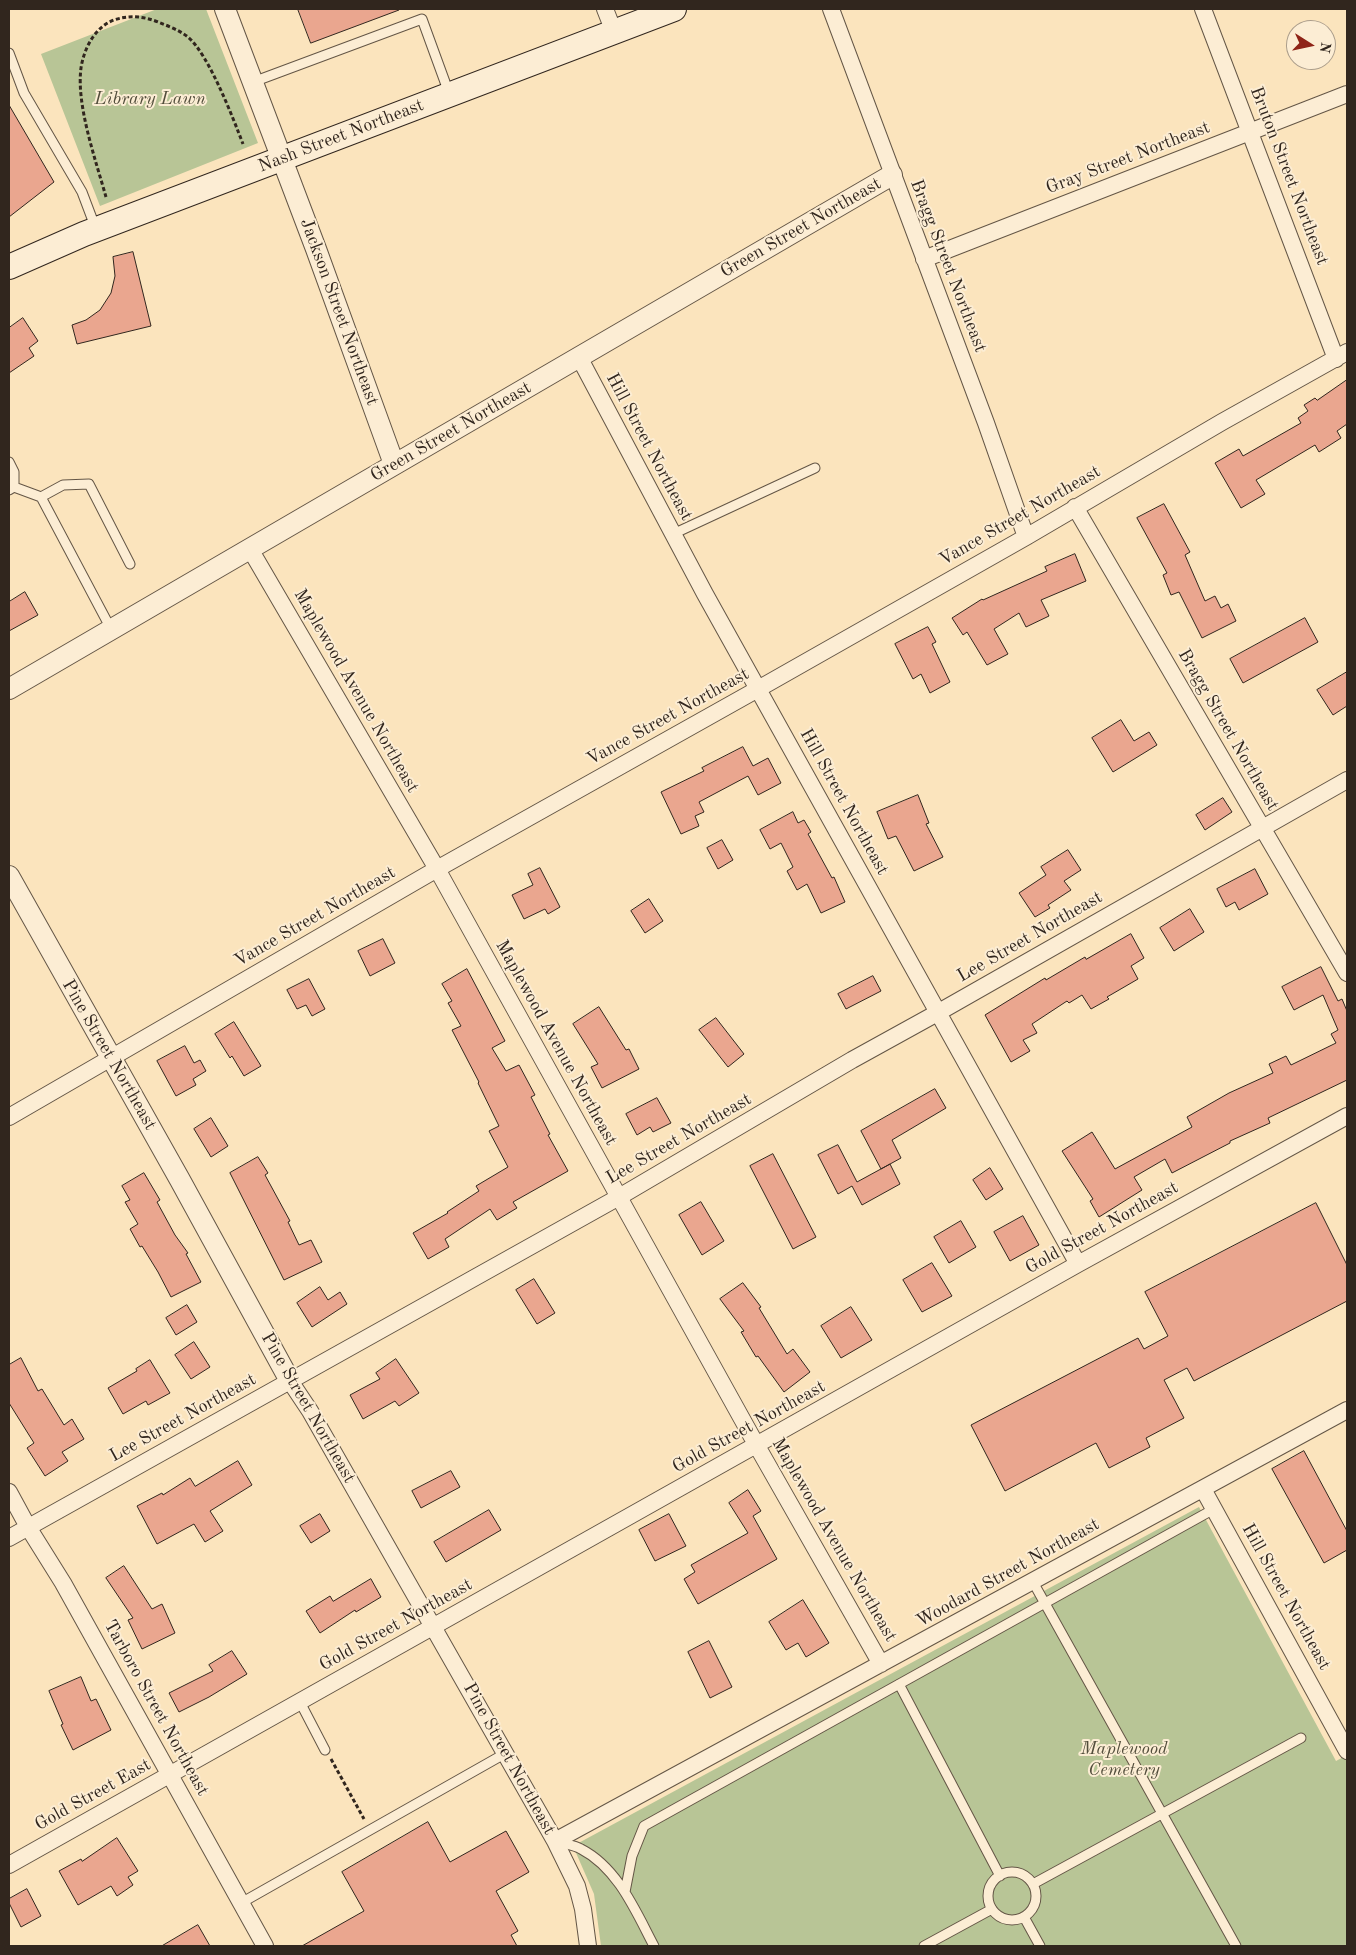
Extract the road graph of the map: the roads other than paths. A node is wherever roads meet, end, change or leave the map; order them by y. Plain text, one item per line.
1 (225, 9) edge
2 (605, 9) edge
3 (674, 9) edge
4 (831, 9) edge
5 (1203, 9) edge
6 (614, 32) junction
7 (9, 52) edge
8 (252, 82) junction
9 (449, 94) junction
10 (1347, 94) edge
11 (1250, 132) junction
12 (282, 159) junction
13 (892, 174) junction
14 (96, 230) junction
15 (924, 259) junction
16 (9, 267) edge
17 (1342, 356) edge
18 (579, 357) junction
19 (9, 462) edge
20 (394, 464) junction
21 (815, 468) dead end
22 (11, 489) edge
23 (41, 496) junction
24 (1075, 507) junction
25 (673, 534) junction
26 (1026, 537) junction
27 (250, 549) junction
28 (130, 564) dead end
29 (111, 629) junction
30 (9, 689) edge
31 (758, 689) junction
32 (1347, 780) edge
33 (1262, 828) junction
34 (437, 869) junction
35 (9, 876) edge
36 (1347, 973) edge
37 (938, 1012) junction
38 (110, 1059) junction
39 (1347, 1116) edge
40 (9, 1117) edge
41 (620, 1197) junction
42 (1078, 1264) junction
43 (290, 1381) junction
44 (1347, 1410) edge
45 (757, 1446) junction
46 (1204, 1489) junction
47 (9, 1492) edge
48 (1214, 1509) junction
49 (28, 1528) junction
50 (9, 1538) edge
51 (1034, 1582) junction
52 (1045, 1603) junction
53 (435, 1627) junction
54 (881, 1664) junction
55 (899, 1684) junction
56 (300, 1702) junction
57 (1301, 1738) dead end
58 (1346, 1743) edge
59 (325, 1750) road end
60 (506, 1753) junction
61 (171, 1774) junction
62 (1163, 1814) junction
63 (555, 1841) junction
64 (9, 1865) edge
65 (1000, 1876) junction
66 (1033, 1884) junction
67 (625, 1892) junction
68 (241, 1903) junction
69 (992, 1908) junction
70 (1024, 1917) junction
71 (265, 1946) edge
72 (588, 1946) edge
73 (654, 1946) edge
74 (924, 1946) edge
75 (1040, 1946) edge
76 (1236, 1946) edge

1 - 8 street, Jackson Street Northeast
2 - 6 street
3 - 6 main road, Nash Street Northeast
4 - 13 street, Bragg Street Northeast
5 - 11 street, Bruton Street Northeast
6 - 9 main road, Nash Street Northeast
7 - 14 lane
8 - 9 lane
8 - 12 street, Jackson Street Northeast
9 - 12 main road, Nash Street Northeast
10 - 11 street, Gray Street Northeast
11 - 15 street, Gray Street Northeast
11 - 17 street, Bruton Street Northeast
12 - 14 main road, Nash Street Northeast
12 - 20 street, Jackson Street Northeast
13 - 15 street, Bragg Street Northeast
13 - 18 street, Green Street Northeast
14 - 16 main road, Nash Street Northeast
15 - 26 street, Bragg Street Northeast
17 - 24 street, Vance Street Northeast
18 - 20 street, Green Street Northeast
18 - 25 street, Hill Street Northeast
19 - 22 lane
20 - 27 street, Green Street Northeast
21 - 25 lane
22 - 23 lane
23 - 28 lane
23 - 29 lane
24 - 26 street, Vance Street Northeast
24 - 33 street, Bragg Street Northeast
25 - 31 street, Hill Street Northeast
26 - 31 street, Vance Street Northeast
27 - 29 street, Green Street Northeast
27 - 34 street, Maplewood Avenue Northeast
29 - 30 street, Green Street Northeast
31 - 34 street, Vance Street Northeast
31 - 37 street, Hill Street Northeast
32 - 33 street, Lee Street Northeast
33 - 36 street, Bragg Street Northeast
33 - 37 street, Lee Street Northeast
34 - 38 street, Vance Street Northeast
34 - 41 street, Maplewood Avenue Northeast
35 - 38 street, Pine Street Northeast
37 - 41 street, Lee Street Northeast
37 - 42 street, Hill Street Northeast
38 - 40 street, Vance Street Northeast
38 - 43 street, Pine Street Northeast
39 - 42 street, Gold Street Northeast
41 - 43 street, Lee Street Northeast
41 - 45 street, Maplewood Avenue Northeast
42 - 45 street, Gold Street Northeast
43 - 49 street, Lee Street Northeast
43 - 53 street, Pine Street Northeast
44 - 46 street, Woodard Street Northeast
45 - 53 street, Gold Street Northeast
45 - 54 street, Maplewood Avenue Northeast
46 - 48 street, Hill Street Northeast
46 - 51 street, Woodard Street Northeast
47 - 49 street, Tarboro Street Northeast
48 - 52 lane
48 - 58 street, Hill Street Northeast
49 - 50 street, Lee Street Northeast
49 - 61 street, Tarboro Street Northeast
51 - 52 lane
51 - 54 street, Woodard Street Northeast
52 - 55 lane
52 - 62 lane
53 - 56 street, Gold Street Northeast
53 - 60 street, Pine Street Northeast
54 - 63 street, Woodard Street Northeast
55 - 65 lane
55 - 67 lane
56 - 59 lane
56 - 61 street, Gold Street Northeast
57 - 62 lane
60 - 63 street, Pine Street Northeast
60 - 68 lane
61 - 64 street, Gold Street East
61 - 68 street, Tarboro Street Northeast
62 - 66 lane
62 - 76 lane
63 - 67 lane
63 - 72 street, Pine Street Northeast
65 - 66 lane
65 - 69 lane
66 - 70 lane
67 - 73 lane
68 - 71 street, Tarboro Street Northeast
69 - 70 lane
69 - 74 lane
70 - 75 lane

